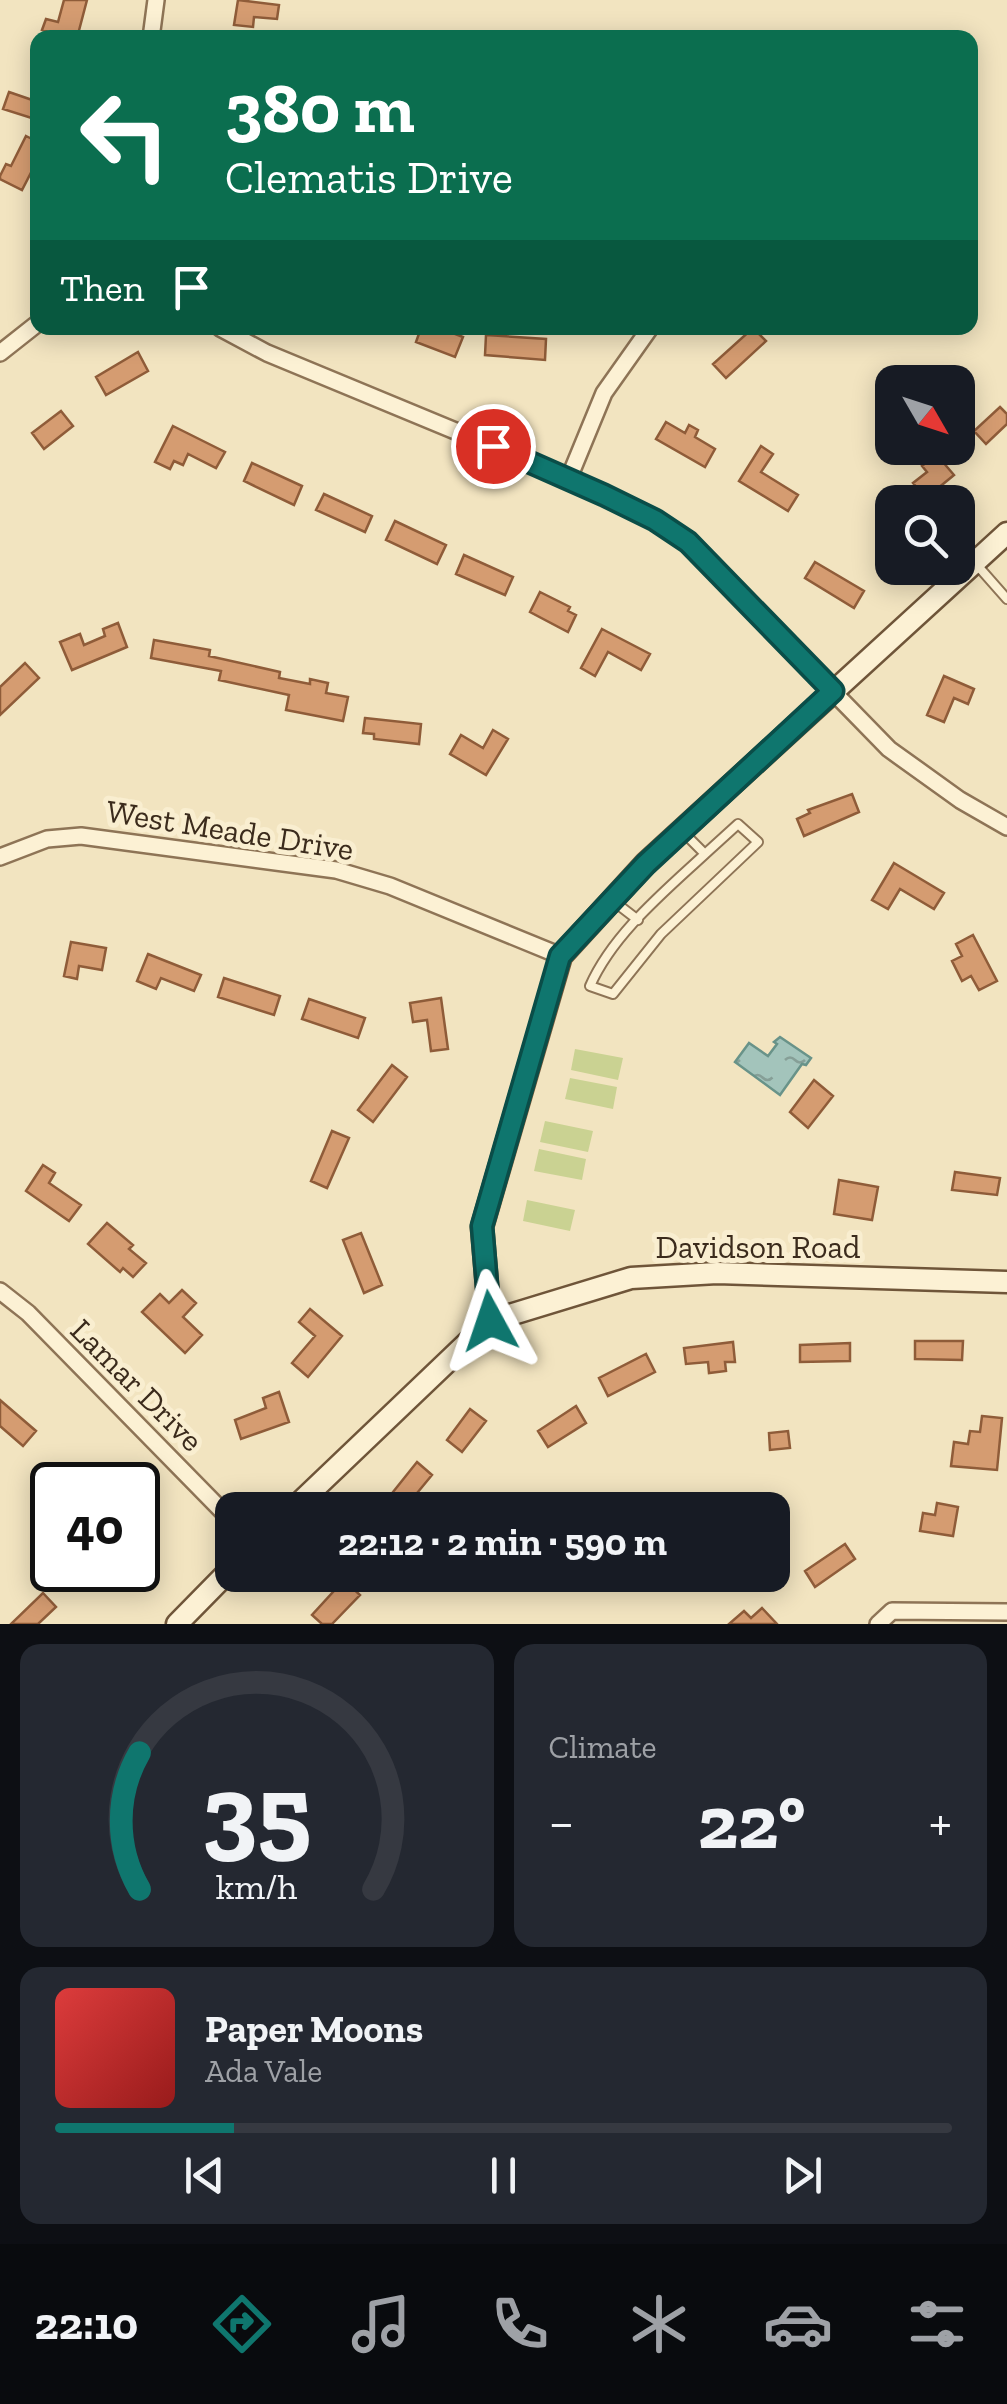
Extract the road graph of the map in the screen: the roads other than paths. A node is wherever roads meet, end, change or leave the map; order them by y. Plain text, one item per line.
1 (156, 0) edge
2 (152, 30) edge
3 (30, 329) edge
4 (233, 335) edge
5 (645, 335) edge
6 (0, 352) edge
7 (569, 478) junction
8 (1007, 532) edge
9 (975, 561) edge
10 (975, 563) edge
11 (949, 585) edge
12 (1007, 598) edge
13 (833, 691) junction
14 (1007, 827) edge
15 (682, 831) junction
16 (706, 854) junction
17 (0, 857) edge
18 (612, 900) junction
19 (638, 920) junction
20 (560, 956) junction
21 (1007, 1282) edge
22 (0, 1290) edge
23 (490, 1321) junction
24 (311, 1492) edge
25 (215, 1504) edge
26 (215, 1586) edge
27 (1007, 1612) edge
28 (178, 1624) edge
29 (878, 1624) edge

1 - 2 street
3 - 6 street
4 - 7 street
5 - 7 street
7 - 13 street
8 - 9 street
10 - 12 lane
11 - 13 street
13 - 14 street
13 - 15 street
15 - 16 lane
15 - 18 street
16 - 19 lane
16 - 19 lane
17 - 20 street, West Meade Drive
18 - 19 lane
18 - 20 street
20 - 23 street
21 - 23 street, Davidson Road
22 - 25 street, Lamar Drive
23 - 24 street, Davidson Road
26 - 28 street
27 - 29 street

